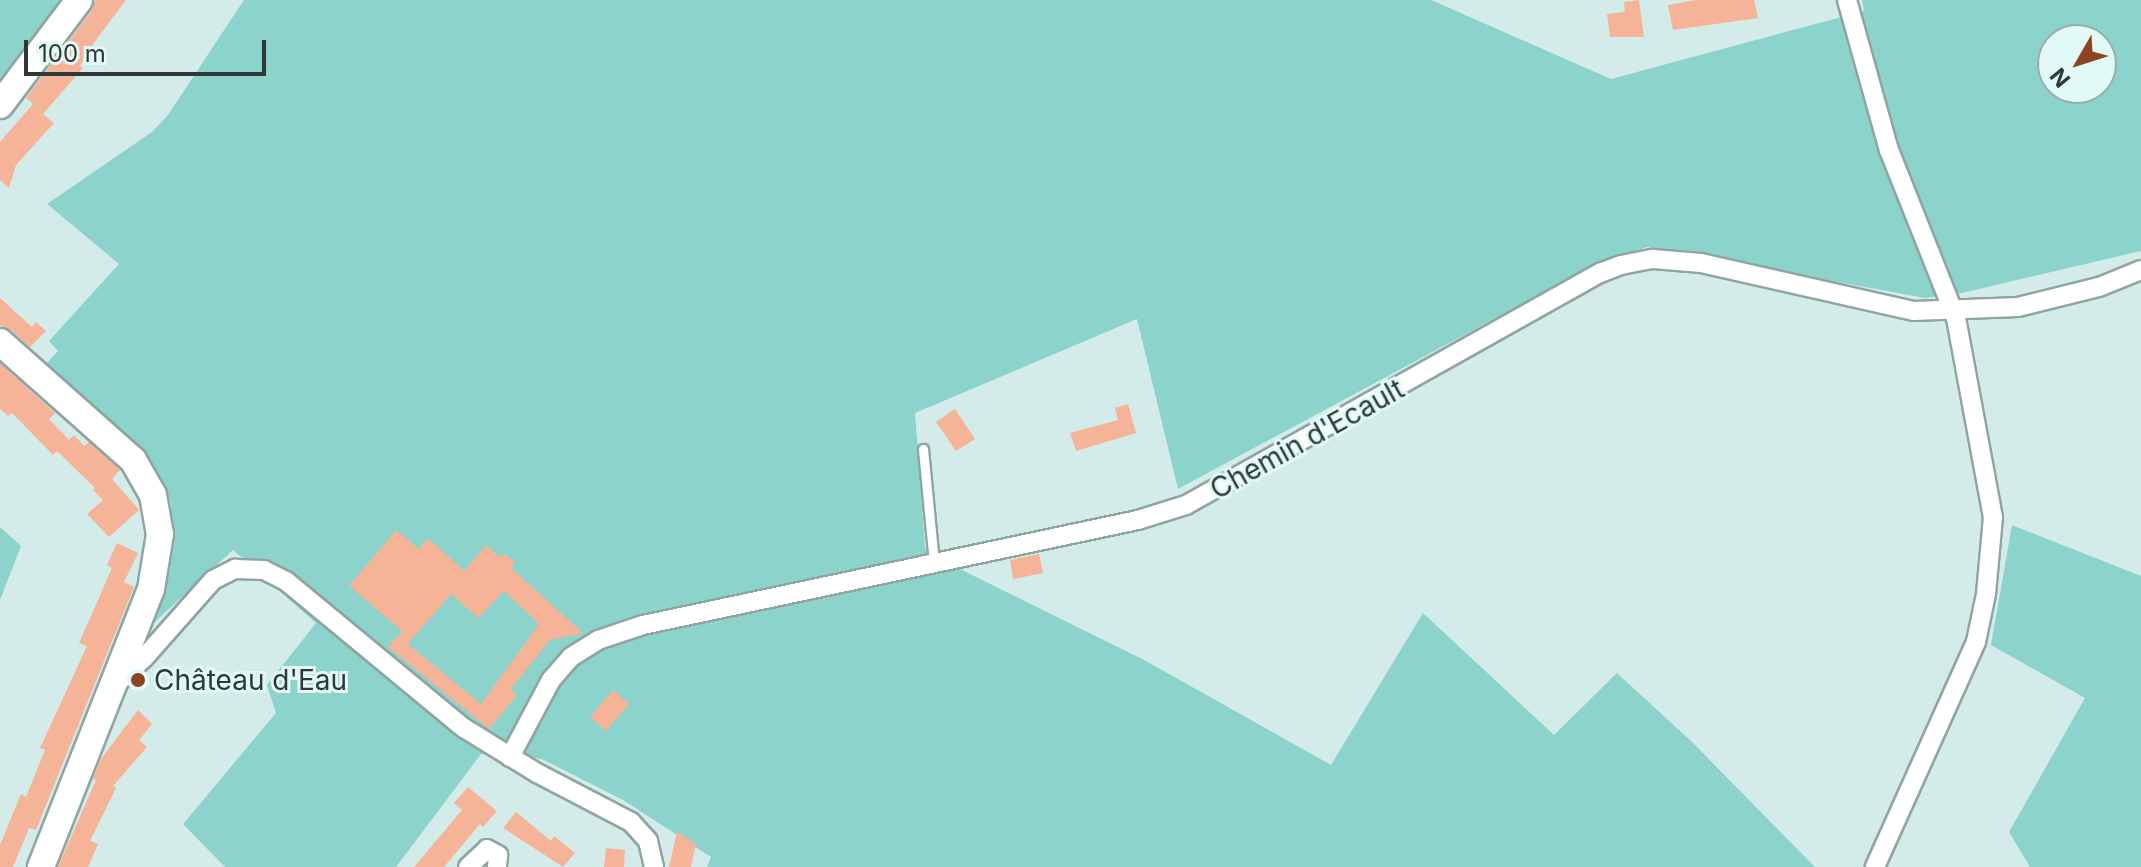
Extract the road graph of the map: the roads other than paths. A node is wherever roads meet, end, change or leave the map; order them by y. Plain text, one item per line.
1 (79, 0) edge
2 (1847, 0) edge
3 (0, 105) edge
4 (2141, 270) edge
5 (1954, 310) junction
6 (0, 342) edge
7 (923, 449) dead end
8 (934, 563) junction
9 (114, 686) junction
10 (510, 757) junction
11 (41, 867) edge
12 (468, 867) edge
13 (497, 867) edge
14 (654, 867) edge
15 (1875, 867) edge

1 - 3 street
2 - 5 street
4 - 5 street, Chemin d'Ecault
5 - 8 street, Chemin d'Ecault
5 - 15 street
6 - 9 street
7 - 8 lane
8 - 10 street, Chemin d'Ecault
9 - 10 street
9 - 11 street
10 - 14 street
12 - 13 street

